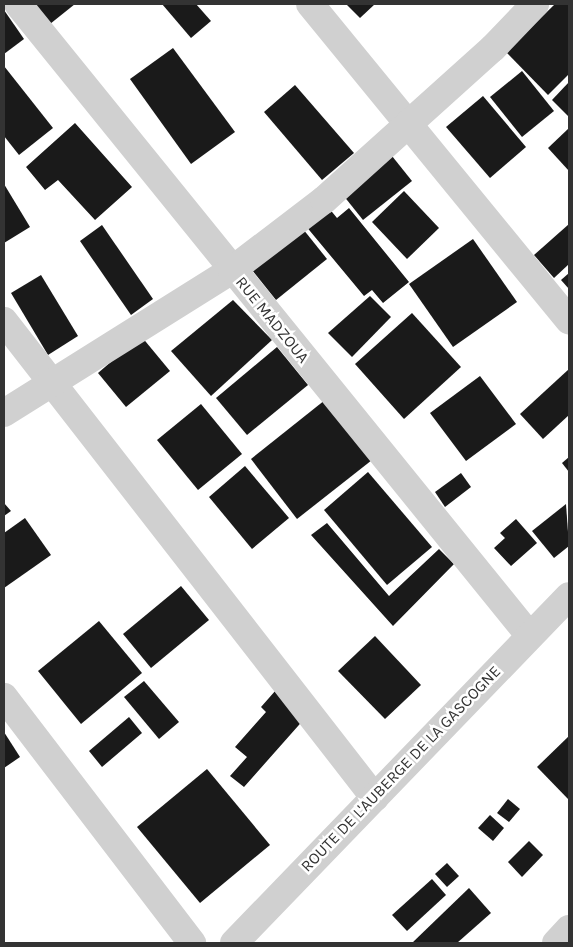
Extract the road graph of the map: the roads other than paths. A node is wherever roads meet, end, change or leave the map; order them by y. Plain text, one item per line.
1 (18, 4) edge
2 (310, 4) edge
3 (535, 4) edge
4 (412, 123) junction
5 (232, 270) junction
6 (569, 320) edge
7 (4, 321) edge
8 (52, 383) junction
9 (4, 413) edge
10 (569, 596) edge
11 (529, 635) junction
12 (4, 697) edge
13 (375, 798) junction
14 (569, 929) edge
15 (192, 943) edge
16 (234, 943) edge
17 (556, 943) edge

1 - 5 street, RUE MADZOUA
2 - 4 street
3 - 4 street
4 - 5 street
4 - 6 street
5 - 8 street
5 - 11 street, RUE MADZOUA
7 - 8 street
8 - 9 street
8 - 13 street
10 - 11 street, ROUTE DE L'AUBERGE DE LA GASCOGNE
11 - 13 street, ROUTE DE L'AUBERGE DE LA GASCOGNE
12 - 15 street
13 - 16 street, ROUTE DE L'AUBERGE DE LA GASCOGNE
14 - 17 street

